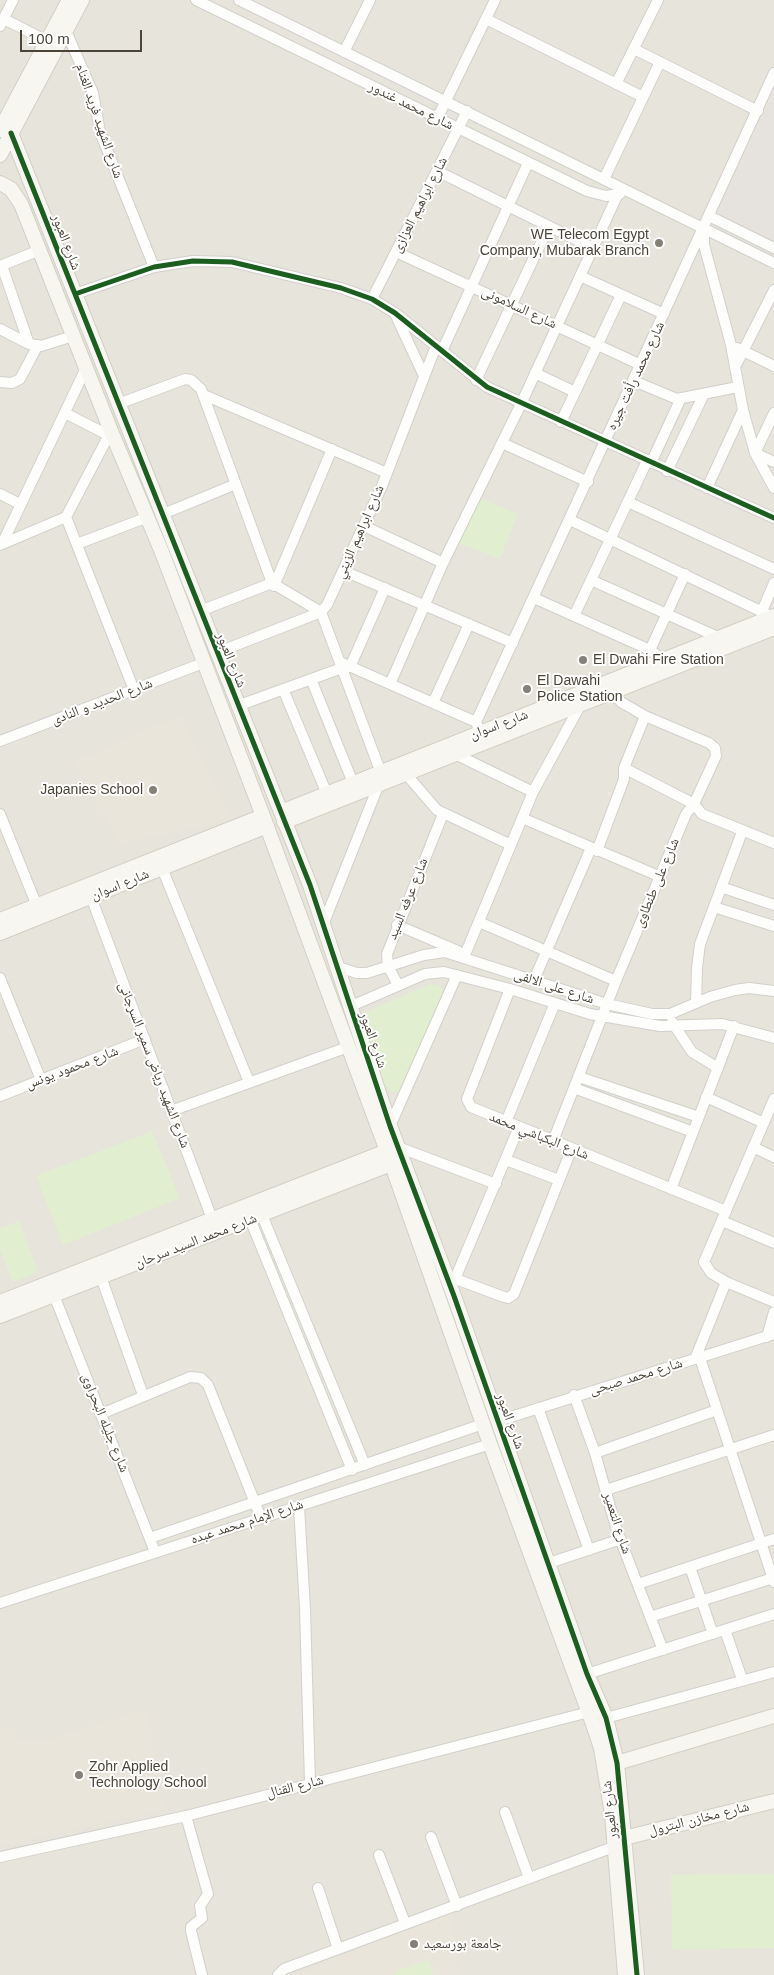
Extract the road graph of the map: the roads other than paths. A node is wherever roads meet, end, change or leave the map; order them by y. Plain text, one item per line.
1 (13, 0) edge
2 (69, 0) edge
3 (82, 0) edge
4 (196, 0) edge
5 (241, 0) edge
6 (370, 0) edge
7 (495, 0) edge
8 (658, 0) edge
9 (486, 19) junction
10 (2, 22) edge
11 (66, 31) junction
12 (47, 41) junction
13 (634, 49) junction
14 (344, 52) junction
15 (660, 62) junction
16 (774, 73) edge
17 (616, 84) junction
18 (642, 97) junction
19 (446, 101) junction
20 (467, 111) junction
21 (758, 111) junction
22 (437, 119) junction
23 (458, 129) junction
24 (6, 131) edge
25 (0, 156) edge
26 (528, 163) junction
27 (437, 171) junction
28 (604, 179) junction
29 (0, 183) edge
30 (628, 191) junction
31 (617, 196) junction
32 (509, 206) junction
33 (709, 216) junction
34 (549, 226) junction
35 (704, 228) junction
36 (593, 248) junction
37 (774, 248) edge
38 (40, 250) junction
39 (396, 252) junction
40 (774, 263) edge
41 (1, 267) edge
42 (154, 267) junction
43 (66, 272) junction
44 (580, 276) junction
45 (52, 278) junction
46 (472, 287) junction
47 (774, 290) edge
48 (75, 294) junction
49 (621, 295) junction
50 (372, 299) junction
51 (512, 305) junction
52 (395, 313) junction
53 (664, 314) junction
54 (557, 326) junction
55 (0, 329) edge
56 (73, 336) junction
57 (33, 344) junction
58 (597, 345) junction
59 (731, 345) junction
60 (439, 348) junction
61 (743, 351) junction
62 (641, 365) junction
63 (774, 366) edge
64 (735, 367) junction
65 (86, 368) junction
66 (535, 373) junction
67 (424, 376) junction
68 (476, 380) junction
69 (634, 381) junction
70 (0, 382) edge
71 (738, 388) junction
72 (575, 392) junction
73 (704, 394) junction
74 (204, 395) junction
75 (681, 398) junction
76 (118, 404) junction
77 (521, 404) junction
78 (743, 410) junction
79 (65, 413) junction
80 (774, 413) edge
81 (561, 422) junction
82 (110, 433) junction
83 (502, 443) junction
84 (606, 443) junction
85 (332, 449) junction
86 (755, 453) junction
87 (649, 462) junction
88 (774, 462) edge
89 (667, 471) junction
90 (387, 473) junction
91 (588, 482) junction
92 (236, 484) junction
93 (707, 488) junction
94 (774, 488) edge
95 (0, 494) edge
96 (628, 502) junction
97 (20, 504) junction
98 (163, 514) junction
99 (66, 517) junction
100 (148, 517) junction
101 (774, 518) edge
102 (570, 520) junction
103 (364, 526) junction
104 (610, 539) junction
105 (1, 544) edge
106 (77, 544) junction
107 (443, 563) junction
108 (774, 569) edge
109 (344, 571) junction
110 (685, 574) junction
111 (591, 580) junction
112 (774, 583) edge
113 (273, 585) junction
114 (385, 588) junction
115 (534, 598) junction
116 (424, 605) junction
117 (200, 611) junction
118 (321, 612) junction
119 (666, 614) junction
120 (770, 615) edge
121 (574, 616) junction
122 (469, 624) junction
123 (206, 627) junction
124 (774, 628) edge
125 (192, 631) junction
126 (720, 638) junction
127 (513, 643) junction
128 (650, 650) junction
129 (216, 654) junction
130 (203, 663) junction
131 (344, 666) junction
132 (665, 666) junction
133 (311, 679) junction
134 (390, 684) junction
135 (609, 688) junction
136 (283, 689) junction
137 (134, 690) junction
138 (433, 703) junction
139 (581, 704) junction
140 (238, 706) junction
141 (645, 716) junction
142 (478, 727) junction
143 (0, 741) edge
144 (456, 754) junction
145 (624, 768) junction
146 (406, 774) junction
147 (380, 778) junction
148 (353, 783) junction
149 (533, 792) junction
150 (327, 794) junction
151 (694, 804) junction
152 (0, 814) edge
153 (442, 814) junction
154 (282, 817) junction
155 (522, 818) junction
156 (265, 821) junction
157 (742, 832) junction
158 (774, 843) edge
159 (511, 845) junction
160 (594, 849) junction
161 (162, 868) junction
162 (661, 877) junction
163 (310, 886) junction
164 (721, 887) junction
165 (291, 892) junction
166 (91, 897) junction
167 (774, 905) edge
168 (714, 906) junction
169 (39, 911) junction
170 (0, 920) edge
171 (479, 922) junction
172 (397, 925) junction
173 (774, 926) edge
174 (323, 927) junction
175 (305, 932) junction
176 (0, 933) edge
177 (547, 952) junction
178 (465, 956) junction
179 (335, 966) junction
180 (388, 966) junction
181 (456, 975) junction
182 (0, 978) edge
183 (534, 980) junction
184 (616, 981) junction
185 (398, 986) junction
186 (510, 989) junction
187 (774, 991) edge
188 (554, 1003) junction
189 (696, 1003) junction
190 (607, 1004) junction
191 (349, 1007) junction
192 (670, 1014) junction
193 (602, 1016) junction
194 (734, 1026) junction
195 (673, 1027) junction
196 (774, 1038) edge
197 (145, 1039) junction
198 (348, 1047) junction
199 (718, 1068) junction
200 (579, 1076) junction
201 (41, 1080) junction
202 (249, 1082) junction
203 (574, 1088) junction
204 (0, 1096) edge
205 (706, 1097) junction
206 (774, 1099) edge
207 (171, 1111) junction
208 (699, 1118) junction
209 (506, 1122) junction
210 (764, 1123) junction
211 (390, 1126) junction
212 (519, 1127) junction
213 (693, 1132) junction
214 (554, 1141) junction
215 (572, 1148) junction
216 (753, 1148) junction
217 (392, 1154) junction
218 (774, 1156) edge
219 (506, 1160) junction
220 (559, 1180) junction
221 (496, 1184) junction
222 (671, 1188) junction
223 (726, 1211) junction
224 (256, 1217) junction
225 (212, 1218) junction
226 (722, 1221) junction
227 (217, 1232) junction
228 (774, 1243) edge
229 (101, 1277) junction
230 (450, 1277) junction
231 (726, 1282) junction
232 (54, 1295) junction
233 (454, 1296) junction
234 (438, 1300) junction
235 (0, 1302) edge
236 (774, 1302) edge
237 (774, 1312) edge
238 (0, 1316) edge
239 (462, 1322) junction
240 (449, 1330) junction
241 (771, 1336) edge
242 (697, 1359) junction
243 (143, 1394) junction
244 (574, 1395) junction
245 (538, 1408) junction
246 (717, 1410) junction
247 (101, 1414) junction
248 (498, 1421) junction
249 (483, 1424) junction
250 (774, 1435) edge
251 (490, 1444) junction
252 (730, 1449) junction
253 (595, 1453) junction
254 (365, 1465) junction
255 (352, 1470) junction
256 (606, 1490) junction
257 (255, 1503) junction
258 (298, 1506) junction
259 (261, 1518) junction
260 (150, 1538) junction
261 (620, 1539) junction
262 (774, 1539) edge
263 (761, 1543) junction
264 (589, 1550) junction
265 (156, 1552) junction
266 (538, 1552) junction
267 (549, 1563) junction
268 (690, 1567) junction
269 (773, 1580) edge
270 (549, 1583) junction
271 (638, 1584) junction
272 (2, 1601) edge
273 (702, 1601) junction
274 (774, 1614) edge
275 (650, 1617) junction
276 (724, 1630) junction
277 (713, 1634) junction
278 (663, 1650) junction
279 (774, 1672) edge
280 (587, 1674) junction
281 (742, 1679) junction
282 (589, 1712) junction
283 (774, 1716) edge
284 (606, 1718) junction
285 (617, 1763) junction
286 (310, 1783) junction
287 (774, 1801) edge
288 (505, 1812) dead end
289 (186, 1816) junction
290 (431, 1837) dead end
291 (620, 1842) junction
292 (379, 1855) dead end
293 (0, 1857) edge
294 (530, 1878) junction
295 (318, 1888) dead end
296 (457, 1906) junction
297 (405, 1923) junction
298 (338, 1949) junction
299 (629, 1951) junction
300 (202, 1975) edge
301 (278, 1975) edge
302 (625, 1975) edge
303 (637, 1975) edge

1 - 10 street
2 - 12 street
3 - 11 street
4 - 22 street, شارع محمد غندور
5 - 14 street, شارع محمد غندور
6 - 14 street
7 - 9 street
8 - 13 street
9 - 17 street
9 - 19 street
10 - 12 street
11 - 24 street
11 - 42 street, شارع الشهيد فريد الغنام
12 - 24 street
13 - 15 street
13 - 17 street
14 - 19 street, شارع محمد غندور
15 - 18 street
15 - 21 street
16 - 21 street, شارع محمد رأفت جيره
17 - 18 street
18 - 28 street
19 - 20 street, شارع محمد غندور
19 - 22 street
20 - 23 street, شارع ابراهيم العزازى
20 - 28 street, شارع محمد غندور
21 - 33 street, شارع محمد رأفت جيره
22 - 23 street, شارع محمد غندور
23 - 26 street, شارع محمد غندور
23 - 27 street, شارع ابراهيم العزازى
24 - 25 street
24 - 43 street, شارع العبور
26 - 31 street, شارع محمد غندور
26 - 32 street, شارع ابراهيم الزيني
27 - 32 street
27 - 39 street, شارع ابراهيم العزازى
28 - 30 street, شارع محمد غندور
29 - 38 street, شارع العبور
30 - 31 street
30 - 35 street, شارع محمد غندور
31 - 36 street
32 - 34 street
32 - 46 street, شارع ابراهيم الزيني
33 - 35 street, شارع محمد رأفت جيره
33 - 37 street
34 - 36 street
34 - 51 street
35 - 40 street, شارع محمد غندور
35 - 53 street, شارع محمد رأفت جيره
35 - 59 street
36 - 44 street
38 - 41 street
38 - 45 street, شارع العبور
39 - 46 street, شارع السلامونى
39 - 50 street, شارع ابراهيم العزازى
41 - 57 street
42 - 48 street
42 - 50 street
43 - 45 street
43 - 48 street, شارع العبور
44 - 49 street
44 - 54 street
45 - 56 street, شارع العبور
46 - 51 street, شارع السلامونى
46 - 60 street, شارع ابراهيم الزيني
47 - 61 street
48 - 76 street, شارع العبور
49 - 53 street
49 - 58 street
50 - 52 street
51 - 54 street, شارع السلامونى
51 - 68 street
52 - 60 street
52 - 67 street
53 - 62 street, شارع محمد رأفت جيره
54 - 58 street, شارع السلامونى
54 - 66 street
55 - 57 street
56 - 57 street
56 - 65 street, شارع العبور
57 - 70 street
58 - 62 street, شارع السلامونى
58 - 72 street
59 - 61 street
59 - 64 street
60 - 67 street, شارع ابراهيم الزيني
60 - 68 street
61 - 63 street
61 - 64 street
62 - 69 street, شارع محمد رأفت جيره
64 - 71 street
65 - 79 street
65 - 82 street, شارع العبور
66 - 72 street
66 - 77 street
67 - 90 street, شارع ابراهيم الزيني
68 - 77 street
69 - 75 street
69 - 84 street, شارع محمد رأفت جيره
71 - 73 street
71 - 78 street
72 - 81 street
73 - 75 street
73 - 89 street
74 - 76 street
74 - 85 street
74 - 92 street
75 - 87 street
76 - 98 street, شارع العبور
77 - 81 street
77 - 83 street
78 - 86 street
78 - 93 street
79 - 82 street
79 - 97 street
80 - 86 street
81 - 84 street
82 - 99 street
82 - 100 street, شارع العبور
83 - 91 street
83 - 107 street
84 - 87 street
84 - 91 street, شارع محمد رأفت جيره
85 - 90 street
85 - 113 street
86 - 88 street
86 - 94 street
87 - 89 street
87 - 96 street
89 - 93 street
90 - 103 street, شارع ابراهيم الزيني
91 - 102 street, شارع محمد رأفت جيره
92 - 98 street
92 - 113 street
93 - 101 street
95 - 97 street
96 - 104 street
96 - 108 street
97 - 105 street
98 - 117 street, شارع العبور
99 - 105 street
99 - 106 street
100 - 106 street
100 - 125 street, شارع العبور
102 - 104 street
102 - 115 street, شارع محمد رأفت جيره
103 - 107 street
103 - 109 street, شارع ابراهيم الزيني
104 - 110 street
104 - 111 street
106 - 137 street
107 - 116 street
109 - 114 street
109 - 118 street, شارع ابراهيم الزيني
110 - 119 street
110 - 120 street
111 - 119 street
111 - 121 street
112 - 120 street
113 - 117 street
113 - 118 street
114 - 116 street
114 - 131 street
115 - 121 street
115 - 127 street, شارع محمد رأفت جيره
116 - 122 street
116 - 134 street
117 - 123 street, شارع العبور
118 - 129 street
118 - 131 street
119 - 126 street
119 - 128 street
120 - 126 street, شارع اسوان
121 - 128 street
122 - 127 street
122 - 138 street
123 - 125 street
123 - 129 street, شارع العبور
124 - 132 street, شارع اسوان
125 - 130 street, شارع العبور
126 - 132 street, شارع اسوان
127 - 142 street, شارع محمد رأفت جيره
128 - 132 street
129 - 140 street, شارع العبور
130 - 137 street, شارع الحديد و النادى
130 - 156 street, شارع العبور
131 - 133 street
131 - 134 street
131 - 147 street
132 - 135 street, شارع اسوان
133 - 136 street
133 - 148 street
134 - 138 street
135 - 139 street, شارع اسوان
135 - 141 street, شارع على طنطاوى
135 - 142 street, شارع اسوان
136 - 140 street
136 - 150 street
137 - 143 street, شارع الحديد و النادى
138 - 142 street
139 - 144 street, شارع اسوان
139 - 149 street
140 - 154 street, شارع العبور
141 - 145 street
141 - 151 street, شارع على طنطاوى
142 - 147 street, شارع اسوان
144 - 146 street, شارع اسوان
144 - 149 street
145 - 151 street
145 - 160 street
146 - 147 street, شارع اسوان
146 - 153 street
147 - 148 street, شارع اسوان
147 - 154 street, شارع اسوان
147 - 174 street
148 - 150 street, شارع اسوان
149 - 155 street
150 - 154 street, شارع اسوان
151 - 157 street
151 - 162 street, شارع على طنطاوى
152 - 169 street
153 - 159 street
153 - 172 street, شارع عرفه السيد
154 - 163 street, شارع العبور
155 - 159 street
155 - 160 street
156 - 161 street, شارع اسوان
156 - 165 street, شارع العبور
156 - 169 street, شارع اسوان
157 - 158 street
157 - 164 street
159 - 171 street
160 - 162 street
160 - 177 street
161 - 166 street, شارع اسوان
161 - 202 street
162 - 184 street, شارع على طنطاوى
163 - 165 street
163 - 174 street, شارع العبور
164 - 167 street
164 - 168 street
165 - 175 street, شارع العبور
166 - 169 street, شارع اسوان
166 - 197 street, شارع الشهيد رياض سمير السرجانى
168 - 173 street
168 - 189 street
169 - 170 street, شارع اسوان
169 - 176 street, شارع اسوان
171 - 177 street
171 - 178 street
172 - 178 street
172 - 180 street, شارع عرفه السيد
174 - 175 street
174 - 179 street, شارع العبور
175 - 198 street, شارع العبور
177 - 183 street
177 - 184 street
178 - 180 street, شارع على الالفى
178 - 183 street, شارع على الالفى
179 - 180 street, شارع على الالفى
179 - 191 street, شارع العبور
180 - 185 street
181 - 185 street, شارع على الالفى
181 - 186 street, شارع على الالفى
181 - 211 street
182 - 201 street
183 - 190 street, شارع على الالفى
184 - 190 street, شارع على طنطاوى
185 - 191 street, شارع على الالفى
186 - 188 street, شارع على الالفى
186 - 209 street, شارع البكباشي محمد
187 - 189 street, شارع على الالفى
188 - 193 street, شارع على الالفى
188 - 209 street
189 - 192 street, شارع على الالفى
190 - 192 street, شارع على الالفى
190 - 193 street, شارع على طنطاوى
191 - 211 street, شارع العبور
192 - 195 street
193 - 195 street, شارع على الالفى
193 - 200 street, شارع على طنطاوى
194 - 195 street, شارع على الالفى
194 - 196 street, شارع على الالفى
194 - 199 street
195 - 199 street
197 - 201 street, شارع محمود يونس
197 - 207 street, شارع الشهيد رياض سمير السرجانى
198 - 202 street
198 - 217 street, شارع العبور
199 - 205 street
200 - 203 street, شارع على طنطاوى
200 - 208 street
201 - 204 street, شارع محمود يونس
202 - 207 street
203 - 213 street
203 - 214 street, شارع على طنطاوى
205 - 208 street
205 - 210 street
206 - 210 street
207 - 225 street, شارع الشهيد رياض سمير السرجانى
208 - 213 street
209 - 212 street, شارع البكباشي محمد
210 - 216 street
211 - 217 street, شارع العبور
212 - 214 street, شارع البكباشي محمد
212 - 219 street
213 - 222 street
214 - 215 street, شارع البكباشي محمد
215 - 220 street
215 - 222 street, شارع البكباشي محمد
216 - 218 street
216 - 223 street
217 - 221 street
217 - 224 street, شارع محمد السيد سرحان
217 - 225 street, شارع محمد السيد سرحان
217 - 230 street, شارع العبور
217 - 234 street, شارع العبور
219 - 220 street
219 - 221 street
220 - 230 street
221 - 230 street
222 - 223 street, شارع البكباشي محمد
223 - 226 street
224 - 227 street, شارع محمد السيد سرحان
224 - 254 street
224 - 255 street
225 - 227 street, شارع الشهيد رياض سمير السرجانى
225 - 235 street, شارع محمد السيد سرحان
226 - 228 street
226 - 231 street
227 - 229 street, شارع محمد السيد سرحان
229 - 232 street, شارع محمد السيد سرحان
229 - 243 street
230 - 233 street, شارع العبور
231 - 236 street
231 - 242 street
232 - 238 street, شارع محمد السيد سرحان
232 - 247 street, شارع جليله البحراوى
233 - 234 street
233 - 239 street, شارع العبور
234 - 240 street, شارع العبور
237 - 241 street
239 - 240 street
239 - 248 street, شارع العبور
240 - 249 street, شارع العبور
241 - 242 street, شارع محمد صبحى
242 - 244 street, شارع محمد صبحى
242 - 246 street
243 - 247 street
243 - 257 street
244 - 245 street, شارع محمد صبحى
244 - 253 street, شارع التعمير
245 - 248 street, شارع محمد صبحى
245 - 264 street
246 - 252 street
246 - 253 street
247 - 260 street, شارع جليله البحراوى
248 - 266 street, شارع العبور
249 - 251 street, شارع العبور
249 - 254 street, شارع الإمام محمد عبده
250 - 252 street
251 - 258 street, شارع الإمام محمد عبده
251 - 266 street, شارع العبور
252 - 256 street
252 - 263 street
253 - 256 street, شارع التعمير
254 - 255 street, شارع الإمام محمد عبده
255 - 257 street, شارع الإمام محمد عبده
256 - 261 street, شارع التعمير
257 - 259 street
257 - 260 street, شارع الإمام محمد عبده
258 - 259 street, شارع الإمام محمد عبده
258 - 286 street
259 - 265 street, شارع الإمام محمد عبده
260 - 265 street, شارع جليله البحراوى
261 - 264 street
261 - 271 street, شارع التعمير
262 - 263 street
263 - 268 street
263 - 269 street
264 - 267 street
265 - 272 street, شارع الإمام محمد عبده
266 - 267 street, شارع العبور
266 - 270 street, شارع العبور
267 - 270 street, شارع العبور
268 - 271 street
268 - 273 street
269 - 273 street
270 - 280 street, شارع العبور
270 - 282 street, شارع العبور
271 - 275 street, شارع التعمير
273 - 275 street
273 - 277 street
274 - 276 street
275 - 278 street, شارع التعمير
276 - 277 street
276 - 281 street
277 - 278 street
278 - 280 street
279 - 281 street
280 - 284 street, شارع العبور
281 - 284 street
282 - 286 street, شارع القنال
282 - 291 street, شارع العبور
283 - 285 street
284 - 285 street, شارع العبور
285 - 291 street, شارع العبور
286 - 289 street, شارع القنال
287 - 291 street, شارع مخازن البترول
288 - 294 street
289 - 293 street, شارع القنال
289 - 300 street
290 - 296 street
291 - 294 street
291 - 299 street, شارع العبور
292 - 297 street
294 - 296 street
295 - 298 street
296 - 297 street
297 - 298 street
298 - 301 street
299 - 302 street, شارع العبور
299 - 303 street, شارع العبور

